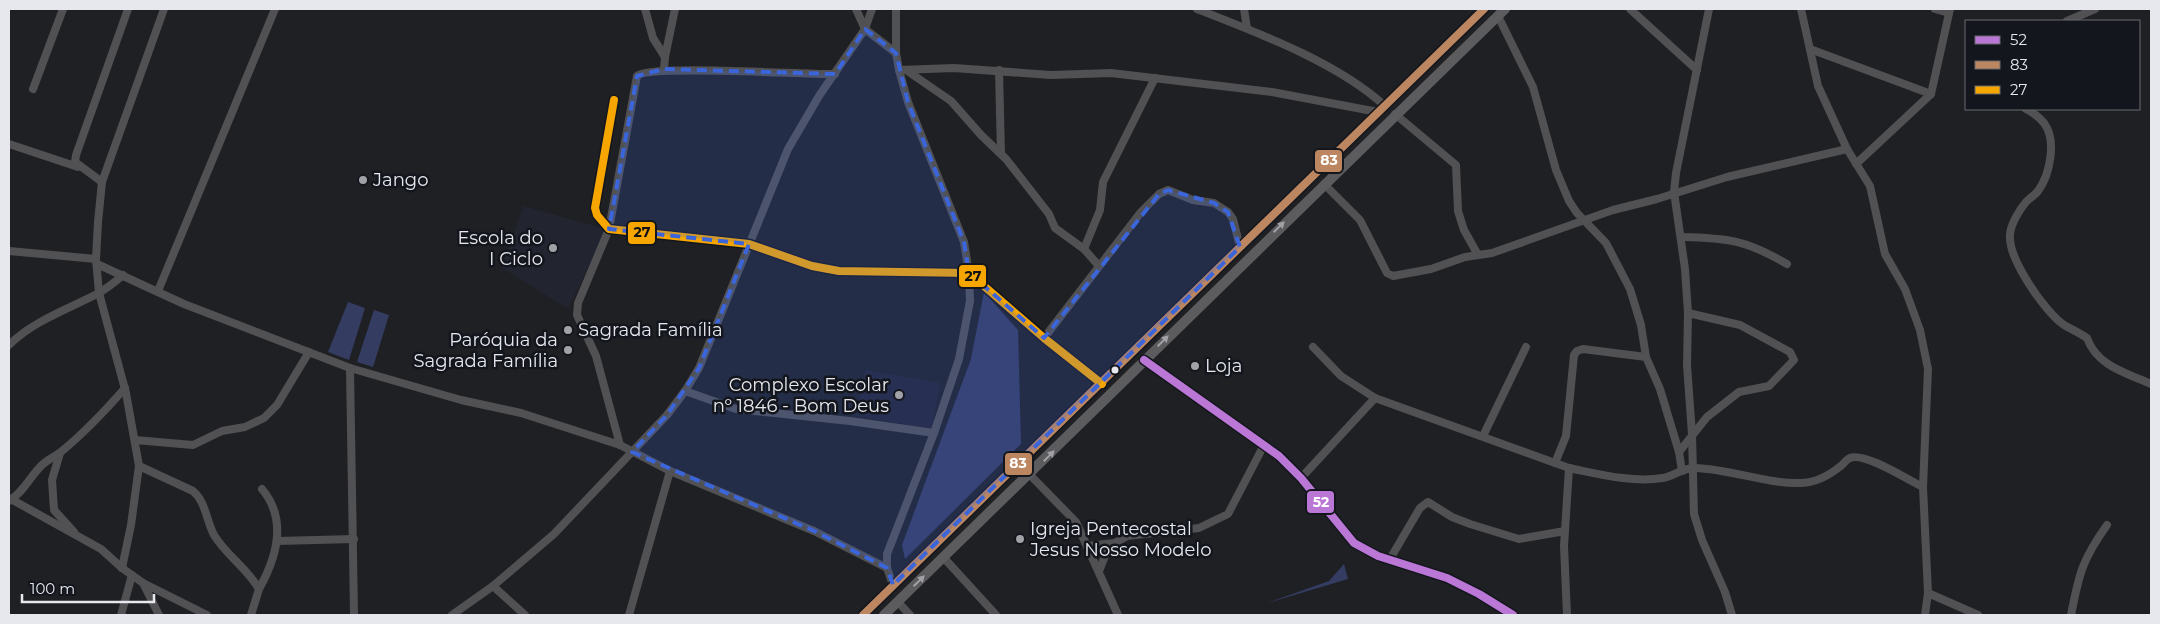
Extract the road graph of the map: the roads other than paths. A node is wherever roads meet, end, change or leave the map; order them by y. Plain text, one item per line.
1 (63, 9) edge
2 (128, 9) edge
3 (164, 9) edge
4 (274, 9) edge
5 (645, 9) edge
6 (675, 9) edge
7 (856, 9) edge
8 (872, 9) edge
9 (896, 9) edge
10 (1197, 9) edge
11 (1244, 9) edge
12 (1484, 9) edge
13 (1630, 9) edge
14 (1709, 9) edge
15 (1801, 9) edge
16 (1935, 9) edge
17 (2095, 9) edge
18 (1950, 11) edge
19 (1501, 12) edge
20 (2069, 20) edge
21 (1247, 28) junction
22 (865, 29) junction
23 (1810, 49) junction
24 (896, 53) junction
25 (665, 57) junction
26 (664, 69) junction
27 (902, 70) junction
28 (999, 70) junction
29 (1698, 70) junction
30 (835, 74) junction
31 (1154, 78) junction
32 (33, 89) dead end
33 (1931, 94) junction
34 (614, 100) dead end
35 (1382, 109) junction
36 (2027, 110) edge
37 (1395, 114) junction
38 (9, 144) edge
39 (1847, 149) junction
40 (1001, 154) junction
41 (1856, 164) junction
42 (80, 168) junction
43 (102, 182) junction
44 (1324, 184) junction
45 (1674, 192) junction
46 (1584, 220) junction
47 (609, 229) junction
48 (1682, 237) junction
49 (749, 244) junction
50 (1240, 247) junction
51 (1084, 249) junction
52 (9, 251) edge
53 (1478, 255) junction
54 (96, 262) junction
55 (1787, 264) dead end
56 (1099, 266) junction
57 (969, 274) junction
58 (123, 275) junction
59 (158, 291) junction
60 (99, 293) junction
61 (1688, 313) junction
62 (1044, 338) junction
63 (9, 345) edge
64 (1313, 347) dead end
65 (1526, 347) dead end
66 (309, 352) junction
67 (1646, 357) junction
68 (1144, 360) junction
69 (350, 368) junction
70 (1102, 384) junction
71 (2151, 384) edge
72 (125, 388) junction
73 (685, 391) junction
74 (1375, 398) junction
75 (934, 434) junction
76 (1692, 434) junction
77 (1483, 436) junction
78 (136, 440) junction
79 (620, 445) junction
80 (1264, 445) junction
81 (632, 452) junction
82 (1679, 452) junction
83 (60, 453) junction
84 (1555, 463) junction
85 (139, 466) junction
86 (1693, 467) junction
87 (1569, 468) junction
88 (670, 471) junction
89 (1682, 471) junction
90 (1030, 475) junction
91 (1301, 478) junction
92 (1923, 487) junction
93 (262, 489) dead end
94 (10, 499) edge
95 (2107, 525) dead end
96 (1565, 531) junction
97 (75, 533) junction
98 (354, 539) junction
99 (277, 541) junction
100 (1114, 543) junction
101 (1088, 546) junction
102 (944, 558) junction
103 (1390, 559) junction
104 (122, 568) junction
105 (887, 568) junction
106 (1099, 571) junction
107 (132, 575) junction
108 (144, 582) junction
109 (893, 585) junction
110 (493, 586) junction
111 (259, 589) junction
112 (1928, 593) junction
113 (898, 602) junction
114 (121, 615) edge
115 (159, 615) edge
116 (207, 615) edge
117 (251, 615) edge
118 (354, 615) edge
119 (452, 615) edge
120 (526, 615) edge
121 (629, 615) edge
122 (862, 615) edge
123 (884, 615) edge
124 (910, 615) edge
125 (996, 615) edge
126 (1118, 615) edge
127 (1513, 615) edge
128 (1567, 615) edge
129 (1732, 615) edge
130 (1925, 615) edge
131 (1978, 615) edge
132 (2071, 615) edge

1 - 32 street
2 - 42 street
3 - 43 street
4 - 59 street
5 - 25 street
6 - 25 street
7 - 22 street
8 - 22 street
9 - 24 street
10 - 21 street
11 - 21 street
12 - 35 street
13 - 29 street
14 - 29 street
15 - 23 street
16 - 18 street
17 - 20 street
18 - 33 street
19 - 37 street
19 - 46 street
21 - 35 street
22 - 24 street
22 - 30 street
23 - 33 street
23 - 39 street
24 - 27 street
25 - 26 street
26 - 30 street
26 - 47 street
27 - 28 street
27 - 40 street
27 - 57 street
28 - 31 street
28 - 40 street
29 - 45 street
30 - 49 street
31 - 35 street
31 - 51 street
33 - 41 street
34 - 47 street
35 - 50 street
36 - 71 street
37 - 44 street
37 - 53 street
38 - 42 street
39 - 41 street
39 - 45 street
40 - 51 street
41 - 92 street
42 - 43 street
43 - 54 street
44 - 53 street
68 -> 44 street
45 - 46 street
45 - 48 street
46 - 53 street
46 - 67 street
47 - 49 street
47 - 79 street
48 - 55 street
48 - 61 street
49 - 57 street
49 - 73 street
50 - 56 street
50 - 70 street
51 - 56 street
52 - 54 street
54 - 58 street
54 - 60 street
56 - 62 street
57 - 62 street
57 - 75 street
58 - 59 street
58 - 60 street
59 - 66 street
60 - 63 street
60 - 72 street
61 - 76 street
61 - 76 street
62 - 70 street
64 - 74 street
65 - 77 street
66 - 69 street
66 - 78 street
67 - 82 street
67 - 84 street
68 - 80 street
90 -> 68 street
69 - 79 street
69 - 98 street
70 - 109 street
72 - 78 street
72 - 83 street
73 - 75 street
73 - 81 street
74 - 77 street
74 - 91 street
75 - 105 street
76 - 82 street
76 - 86 street
77 - 84 street
78 - 85 street
79 - 81 street
80 - 91 street
80 - 100 street
81 - 88 street
81 - 110 street
82 - 89 street
83 - 94 street
83 - 97 street
84 - 87 street
85 - 104 street
85 - 111 street
86 - 89 street
86 - 92 street
86 - 129 street
87 - 89 street
87 - 96 street
88 - 105 street
88 - 121 street
90 - 101 street
90 - 102 street
91 - 103 street
92 - 112 street
93 - 99 street
94 - 97 street
95 - 132 street
96 - 103 street
96 - 128 street
97 - 104 street
98 - 99 street
98 - 118 street
99 - 111 street
100 - 101 street
100 - 106 street
101 - 106 street
113 -> 102 street
102 - 125 street
103 - 127 street
104 - 107 street
105 - 109 street
106 - 126 street
107 - 108 street
107 - 114 street
108 - 115 street
108 - 116 street
109 - 122 street
110 - 119 street
110 - 120 street
111 - 117 street
112 - 130 street
112 - 131 street
113 - 123 street
113 - 124 street

